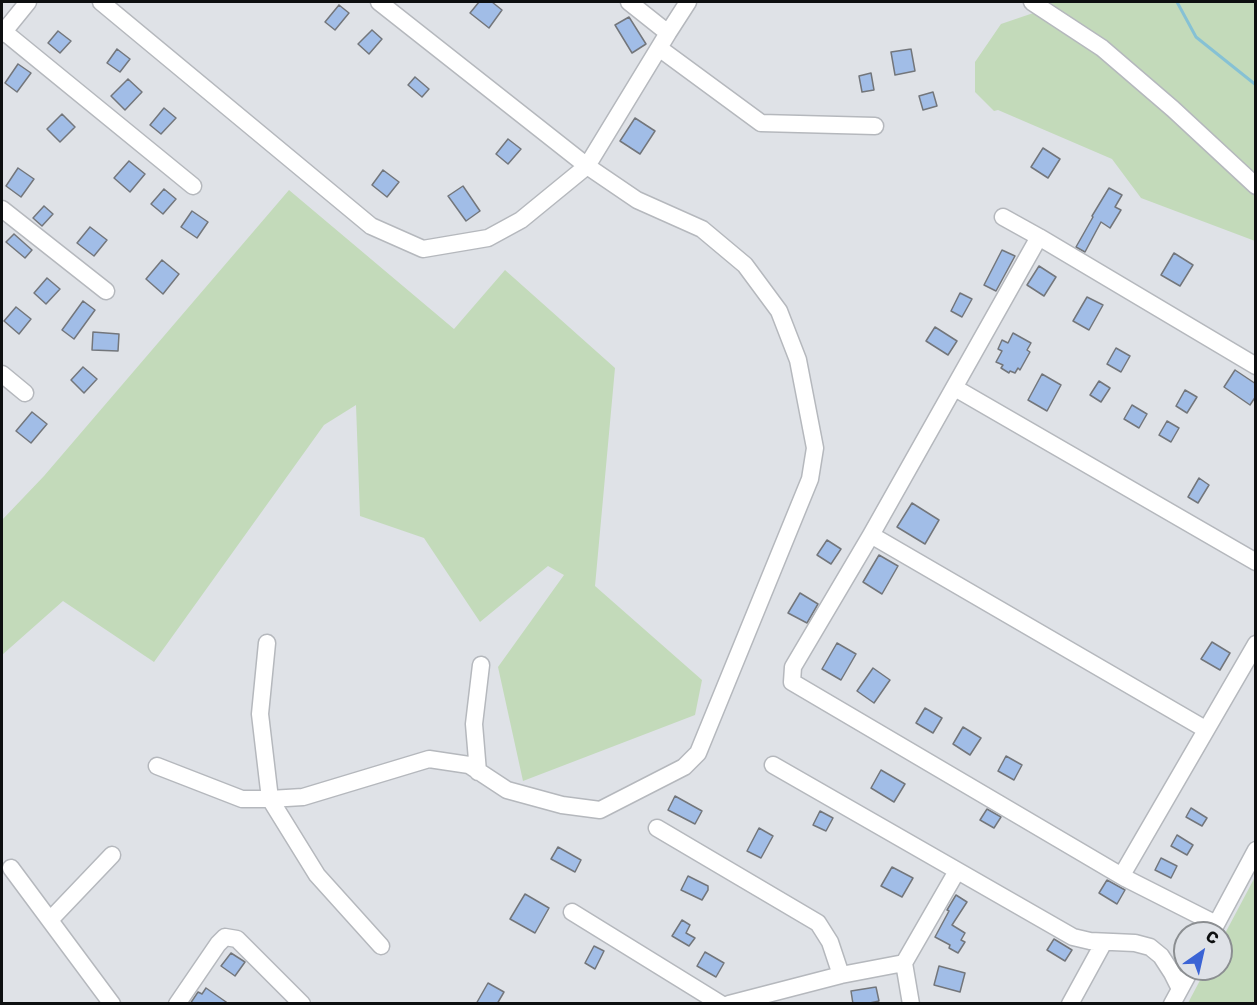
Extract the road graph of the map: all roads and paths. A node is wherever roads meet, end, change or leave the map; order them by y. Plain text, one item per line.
1 (28, 2) edge
2 (100, 2) edge
3 (379, 2) edge
4 (629, 2) edge
5 (688, 2) edge
6 (1032, 2) edge
7 (2, 32) edge
8 (668, 33) junction
9 (658, 48) junction
10 (875, 126) dead end
11 (587, 166) junction
12 (193, 186) dead end
13 (1256, 186) edge
14 (2, 209) edge
15 (1003, 217) dead end
16 (1039, 237) junction
17 (106, 291) dead end
18 (1256, 366) edge
19 (2, 374) edge
20 (955, 388) junction
21 (25, 393) dead end
22 (872, 535) junction
23 (1256, 562) edge
24 (267, 643) dead end
25 (1256, 644) edge
26 (481, 665) dead end
27 (1205, 729) junction
28 (773, 765) dead end
29 (158, 766) dead end
30 (478, 772) junction
31 (270, 799) junction
32 (657, 828) dead end
33 (1256, 850) edge
34 (112, 855) dead end
35 (11, 868) dead end
36 (957, 871) junction
37 (1122, 875) junction
38 (572, 912) dead end
39 (50, 920) junction
40 (1202, 921) edge
41 (1218, 921) edge
42 (1104, 942) junction
43 (381, 946) dead end
44 (904, 963) junction
45 (841, 975) junction
46 (1184, 981) edge
47 (1176, 996) edge
48 (112, 1004) edge
49 (177, 1004) edge
50 (302, 1004) edge
51 (721, 1004) edge
52 (729, 1004) edge
53 (911, 1004) edge
54 (1070, 1004) edge

1 - 7 street
2 - 11 street
3 - 11 street
4 - 8 street
5 - 8 street
6 - 13 street
7 - 12 street
8 - 9 street
9 - 10 street
9 - 11 street
11 - 30 street
14 - 17 street
15 - 16 street
16 - 18 street
16 - 20 street
19 - 21 street
20 - 22 street
20 - 23 street
22 - 27 street
22 - 37 street
24 - 31 street
25 - 27 street
26 - 30 street
27 - 37 street
28 - 36 street
29 - 31 street
30 - 31 street
31 - 43 street
32 - 45 street
33 - 41 street
34 - 39 street
35 - 39 street
36 - 42 street
36 - 44 street
37 - 40 street
38 - 51 street
39 - 48 street
42 - 47 street
42 - 54 street
44 - 45 street
44 - 53 street
45 - 52 street
46 - 47 street
49 - 50 street

